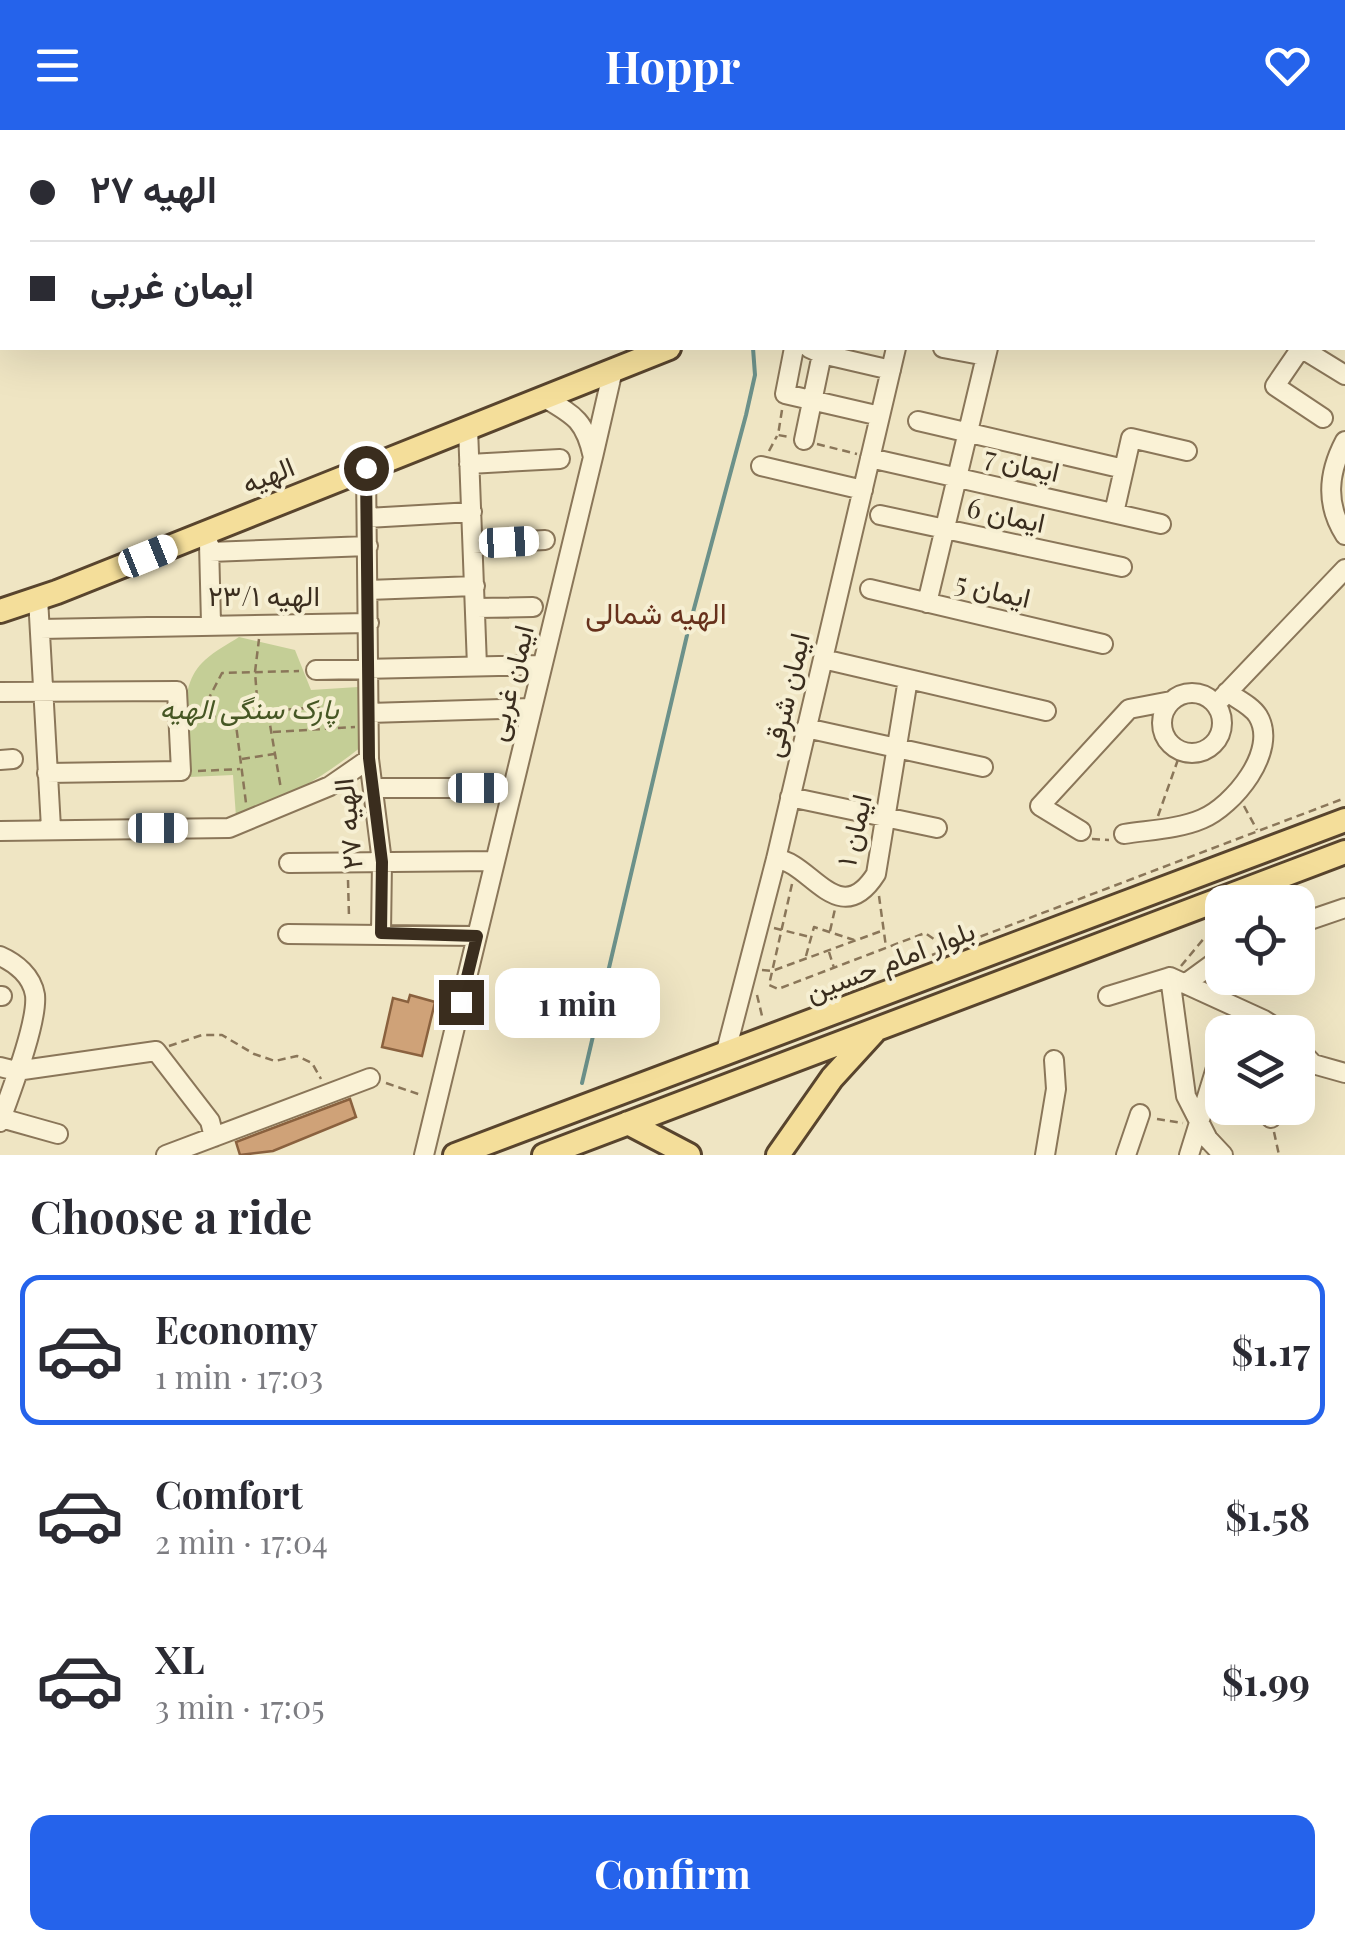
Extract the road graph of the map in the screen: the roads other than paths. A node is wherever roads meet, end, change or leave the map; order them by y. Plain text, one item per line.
1 (664, 350) edge
2 (794, 350) edge
3 (896, 350) edge
4 (1300, 350) edge
5 (1304, 350) edge
6 (816, 351) edge
7 (987, 352) edge
8 (613, 370) junction
9 (891, 370) junction
10 (1345, 374) edge
11 (543, 397) junction
12 (814, 400) junction
13 (880, 416) junction
14 (1323, 418) dead end
15 (918, 421) dead end
16 (468, 428) junction
17 (968, 435) junction
18 (804, 440) dead end
19 (1345, 441) edge
20 (1187, 451) dead end
21 (592, 457) junction
22 (870, 458) junction
23 (560, 459) dead end
24 (469, 464) junction
25 (762, 466) road end
26 (366, 468) junction
27 (1124, 469) junction
28 (958, 478) junction
29 (862, 490) junction
30 (472, 512) junction
31 (1114, 513) junction
32 (880, 515) dead end
33 (367, 518) junction
34 (1161, 524) dead end
35 (946, 531) junction
36 (1345, 535) edge
37 (545, 540) dead end
38 (209, 541) junction
39 (473, 544) junction
40 (368, 546) junction
41 (1122, 568) dead end
42 (1345, 570) edge
43 (475, 586) junction
44 (870, 589) dead end
45 (368, 590) junction
46 (38, 598) junction
47 (927, 603) junction
48 (533, 606) dead end
49 (476, 608) junction
50 (0, 611) edge
51 (369, 622) junction
52 (211, 623) junction
53 (40, 628) junction
54 (1103, 644) dead end
55 (823, 659) junction
56 (542, 664) junction
57 (370, 666) junction
58 (477, 666) junction
59 (316, 670) road end
60 (908, 679) junction
61 (43, 691) junction
62 (0, 692) edge
63 (1222, 698) junction
64 (1171, 702) junction
65 (532, 708) junction
66 (1046, 711) dead end
67 (363, 720) junction
68 (806, 728) junction
69 (899, 750) junction
70 (369, 758) junction
71 (983, 767) dead end
72 (47, 773) junction
73 (375, 788) junction
74 (512, 788) junction
75 (790, 797) junction
76 (886, 818) junction
77 (1345, 820) edge
78 (50, 828) junction
79 (938, 828) dead end
80 (0, 831) edge
81 (1081, 831) road end
82 (1124, 834) road end
83 (1345, 852) edge
84 (776, 859) junction
85 (495, 860) junction
86 (382, 862) junction
87 (288, 863) dead end
88 (1345, 908) edge
89 (1315, 918) edge
90 (381, 933) junction
91 (288, 934) dead end
92 (477, 936) junction
93 (0, 956) edge
94 (1205, 966) edge
95 (1178, 981) junction
96 (1108, 996) dead end
97 (1253, 1015) edge
98 (879, 1027) junction
99 (725, 1055) junction
100 (1054, 1060) dead end
101 (1315, 1065) edge
102 (8, 1069) edge
103 (1345, 1073) edge
104 (370, 1078) road end
105 (1205, 1106) edge
106 (1140, 1114) road end
107 (1, 1120) edge
108 (628, 1123) junction
109 (1200, 1123) junction
110 (58, 1134) dead end
111 (214, 1136) junction
112 (166, 1155) edge
113 (424, 1155) edge
114 (455, 1155) edge
115 (544, 1155) edge
116 (690, 1155) edge
117 (778, 1155) edge
118 (1045, 1155) edge
119 (1126, 1155) edge
120 (1189, 1155) edge
121 (1222, 1155) edge

1 - 8 main road, الهیه
2 - 12 street
3 - 9 street, ایمان شرقی
4 - 14 street
5 - 10 street
6 - 9 street
6 - 12 street
7 - 17 street
8 - 11 main road, الهیه
8 - 21 street, ایمان غربی
9 - 13 street, ایمان شرقی
11 - 16 main road, الهیه
11 - 21 street
12 - 13 street
12 - 18 street
13 - 22 street, ایمان شرقی
15 - 17 street
16 - 24 street
16 - 26 main road, الهیه
17 - 27 street
17 - 28 street
19 - 36 street
20 - 27 street
21 - 56 street, ایمان غربی
22 - 28 street, ایمان 7
22 - 29 street, ایمان شرقی
23 - 24 street
24 - 30 street
25 - 29 street
26 - 33 street, الهیه ۲۷
26 - 38 main road, الهیه
27 - 31 street
28 - 31 street, ایمان 7
28 - 35 street
29 - 55 street, ایمان شرقی
30 - 33 street
30 - 39 street
31 - 34 street, ایمان 7
32 - 35 street, ایمان 6
33 - 40 street, الهیه ۲۷
35 - 41 street, ایمان 6
35 - 47 street
37 - 39 street
38 - 40 street
38 - 46 main road, الهیه
38 - 52 street
39 - 43 street
40 - 45 street, الهیه ۲۷
42 - 63 street
43 - 45 street
43 - 49 street
44 - 47 street, ایمان 5
45 - 51 street, الهیه ۲۷
46 - 50 main road, الهیه
46 - 53 street
47 - 54 street, ایمان 5
48 - 49 street
49 - 58 street
51 - 52 street, الهیه ۲۳/۱
51 - 57 street, الهیه ۲۷
52 - 53 street, الهیه ۲۳/۱
53 - 61 street
55 - 60 street
55 - 68 street, ایمان شرقی
56 - 58 street
56 - 65 street, ایمان غربی
57 - 58 street
57 - 59 street
57 - 67 street, الهیه ۲۷
60 - 66 street
60 - 69 street, ایمان ۱
61 - 62 street
61 - 72 street
61 - 72 street
63 - 64 street
63 - 64 street
63 - 82 street
64 - 81 street
65 - 67 street
65 - 74 street, ایمان غربی
67 - 70 street, الهیه ۲۷
68 - 69 street
68 - 75 street, ایمان شرقی
69 - 71 street
69 - 76 street, ایمان ۱
70 - 73 street, الهیه ۲۷
70 - 78 street
72 - 78 street
73 - 74 street
73 - 86 street, الهیه ۲۷
74 - 85 street, ایمان غربی
75 - 76 street
75 - 84 street, ایمان شرقی
76 - 79 street
76 - 84 street, ایمان ۱
77 - 99 main road, بلوار امام حسین
78 - 80 street
83 - 98 main road, بلوار امام حسین
84 - 99 street, ایمان شرقی
85 - 86 street
85 - 92 street, ایمان غربی
86 - 87 street
86 - 90 street, الهیه ۲۷
88 - 89 street
90 - 91 street
90 - 92 street
92 - 113 street, ایمان غربی
93 - 102 street
94 - 95 street
95 - 96 street
95 - 97 street
95 - 109 street
98 - 108 main road, بلوار امام حسین
98 - 117 main road
99 - 114 main road, بلوار امام حسین
100 - 118 street
101 - 103 street
102 - 107 street
102 - 111 street
104 - 111 street
105 - 109 street
106 - 119 street
107 - 110 street
108 - 115 main road, بلوار امام حسین
108 - 116 main road
109 - 120 street
109 - 121 street
111 - 112 street

